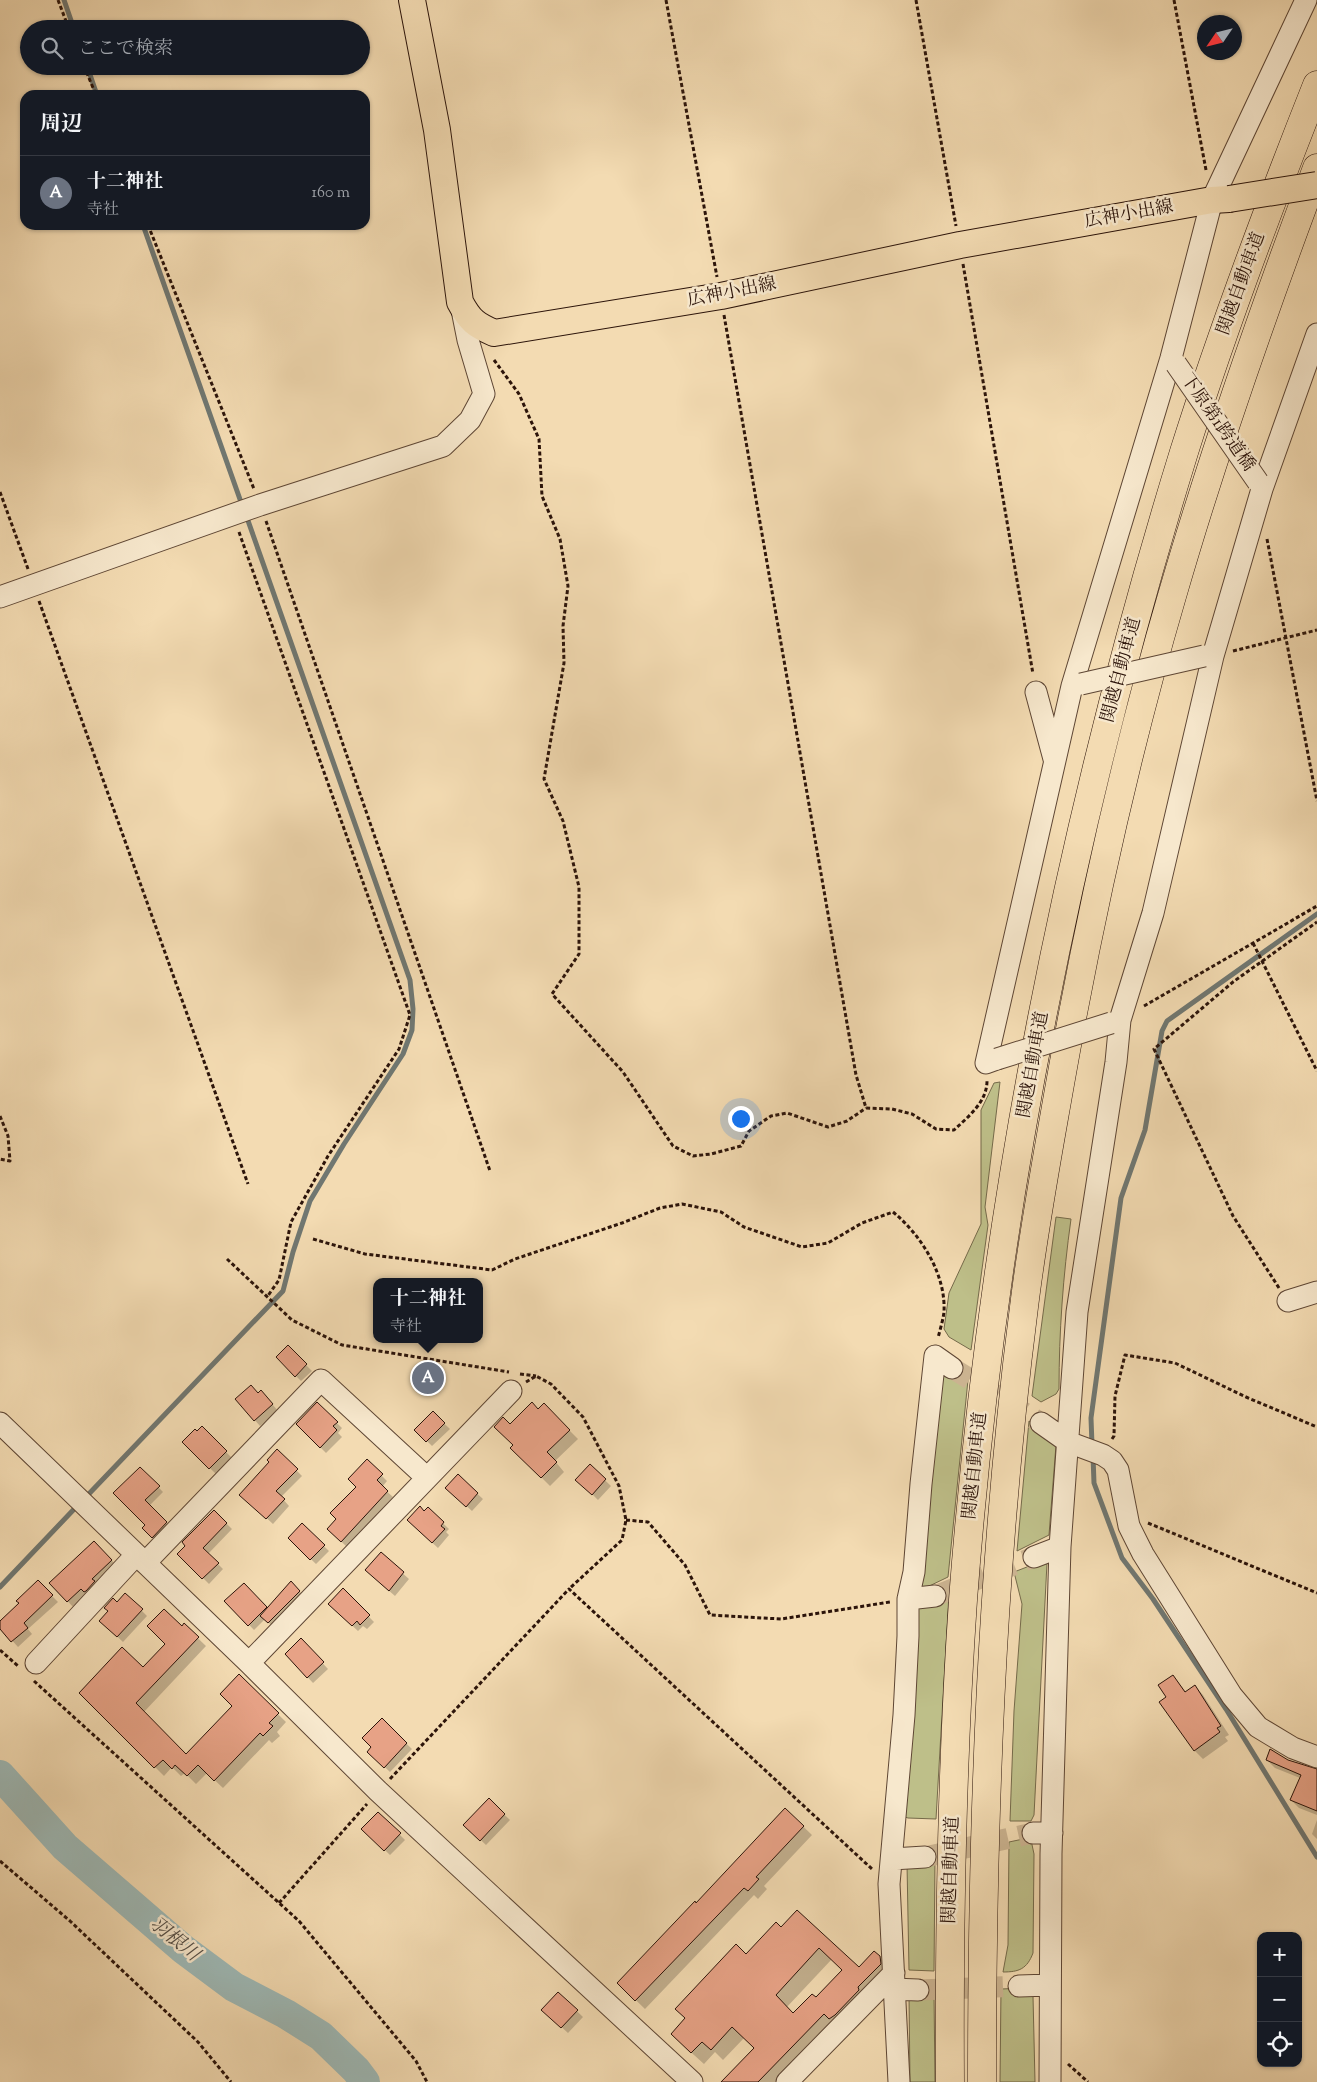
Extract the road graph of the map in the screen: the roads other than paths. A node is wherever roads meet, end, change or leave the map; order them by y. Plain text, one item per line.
1 (412, 0) edge
2 (1306, 0) edge
3 (1317, 85) edge
4 (1317, 168) edge
5 (1317, 186) edge
6 (1221, 199) junction
7 (460, 302) junction
8 (1317, 334) edge
9 (1174, 361) junction
10 (1260, 486) junction
11 (0, 597) edge
12 (1208, 656) junction
13 (1076, 685) junction
14 (1036, 692) road end
15 (1055, 762) junction
16 (1115, 1022) junction
17 (1317, 1292) edge
18 (1288, 1301) road end
19 (952, 1368) tunnel mouth
20 (511, 1391) road end
21 (0, 1423) edge
22 (1042, 1423) tunnel mouth
23 (1068, 1442) junction
24 (426, 1477) junction
25 (1060, 1546) junction
26 (1034, 1557) tunnel mouth
27 (140, 1559) junction
28 (935, 1596) tunnel mouth
29 (908, 1599) junction
30 (249, 1663) junction
31 (29, 1670) road end
32 (1317, 1757) edge
33 (924, 1857) tunnel mouth
34 (892, 1859) junction
35 (894, 1981) junction
36 (1050, 1985) junction
37 (1019, 1986) tunnel mouth
38 (918, 1990) tunnel mouth
39 (692, 2082) edge
40 (787, 2082) edge
41 (899, 2082) edge
42 (950, 2082) edge
43 (982, 2082) edge
44 (1050, 2082) edge

1 - 7 main road, 広神小出線
2 - 6 street
3 - 42 highway, 関越自動車道
4 - 43 highway, 関越自動車道
5 - 6 main road, 広神小出線, bridge
6 - 7 main road, 広神小出線
6 - 9 street
7 - 11 street
8 - 10 street
9 - 10 street, 下原第1跨道橋, bridge
9 - 13 street
10 - 12 street
12 - 13 street, bridge
12 - 16 street
13 - 15 street
14 - 15 street
15 - 16 street, bridge
16 - 23 street
17 - 18 street
19 - 29 street
20 - 24 street
21 - 27 street
22 - 23 street
23 - 25 street
23 - 32 street
24 - 27 street
24 - 30 street
25 - 26 street
25 - 36 street
27 - 30 street
27 - 31 street
28 - 29 street
29 - 34 street
30 - 39 street
33 - 34 street
34 - 35 street
35 - 38 street
35 - 40 street
35 - 41 street
36 - 37 street
36 - 44 street

